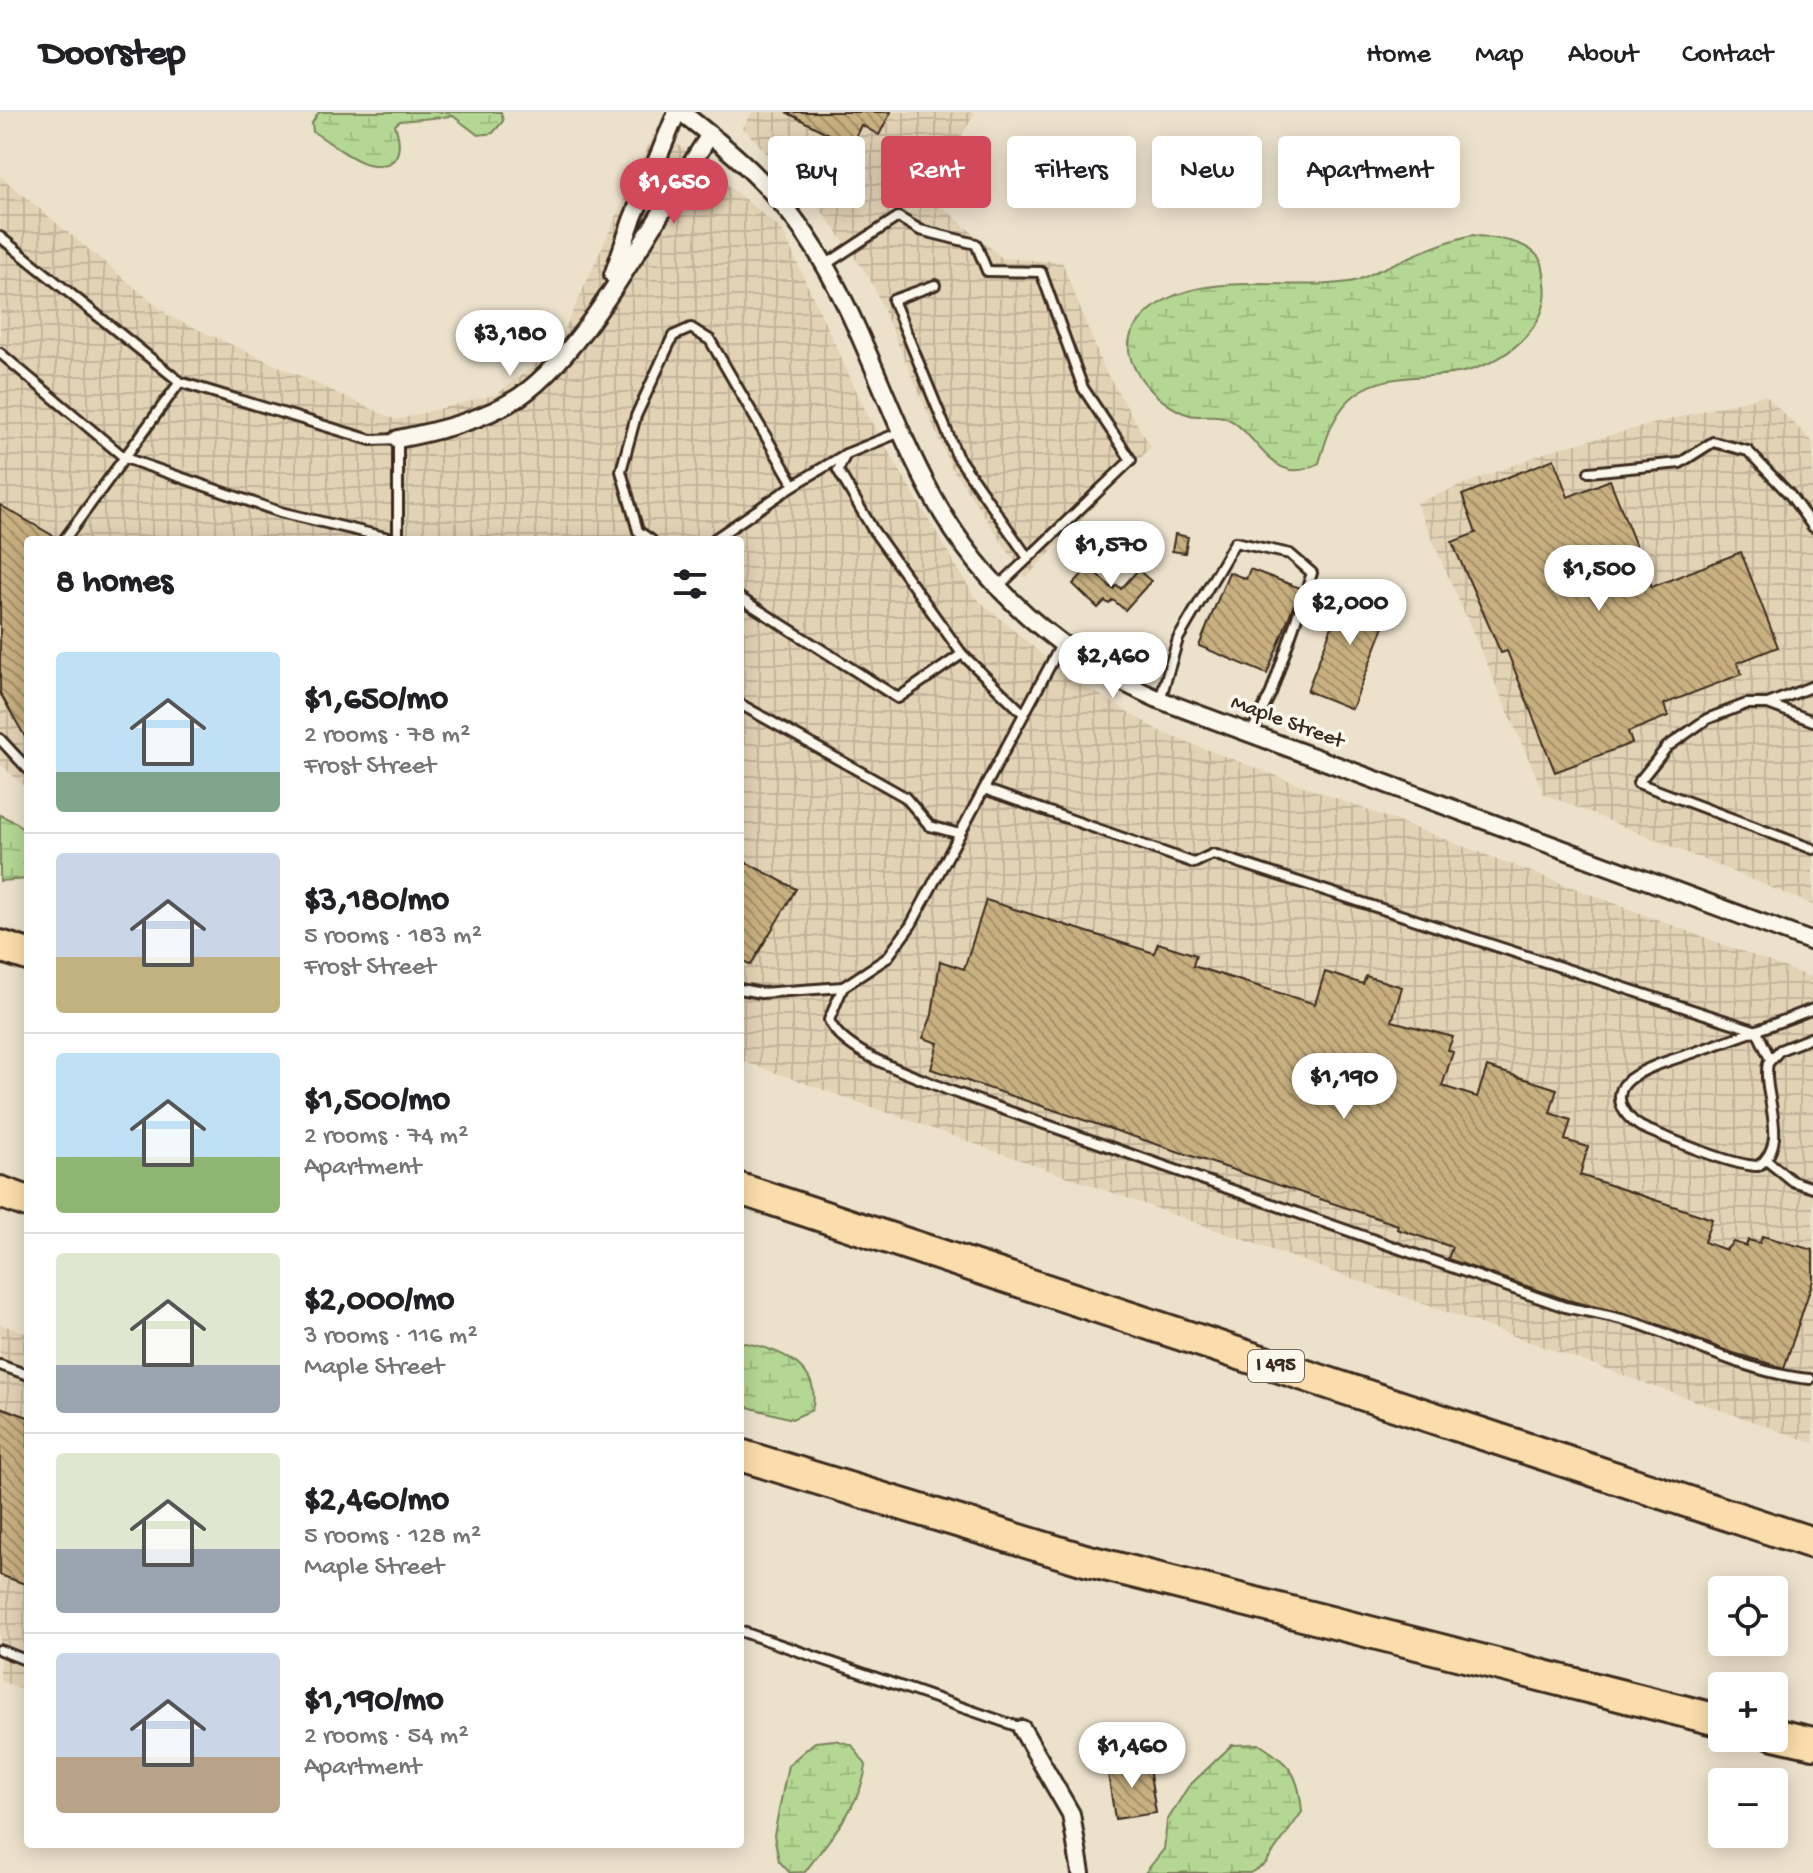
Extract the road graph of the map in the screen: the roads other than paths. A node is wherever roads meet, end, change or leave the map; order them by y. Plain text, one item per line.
1 (679, 112) edge
2 (710, 135) junction
3 (0, 237) edge
4 (825, 265) junction
5 (935, 285) dead end
6 (606, 295) junction
7 (0, 353) edge
8 (180, 382) junction
9 (903, 430) junction
10 (398, 439) junction
11 (846, 454) junction
12 (125, 458) junction
13 (1589, 472) dead end
14 (794, 485) junction
15 (1813, 527) edge
16 (67, 536) edge
17 (381, 536) edge
18 (398, 536) edge
19 (645, 536) edge
20 (719, 536) edge
21 (1028, 558) junction
22 (998, 587) junction
23 (744, 601) edge
24 (1061, 645) junction
25 (962, 654) junction
26 (1813, 686) edge
27 (1160, 700) junction
28 (1768, 704) junction
29 (744, 706) edge
30 (1024, 714) junction
31 (1813, 721) edge
32 (1251, 733) junction
33 (0, 739) edge
34 (24, 765) edge
35 (984, 789) junction
36 (960, 834) junction
37 (1813, 849) edge
38 (1813, 942) edge
39 (0, 946) edge
40 (24, 954) edge
41 (843, 987) junction
42 (744, 990) edge
43 (1813, 1009) edge
44 (1757, 1031) junction
45 (1813, 1037) edge
46 (1770, 1059) junction
47 (1766, 1160) junction
48 (1813, 1188) edge
49 (744, 1190) edge
50 (0, 1192) edge
51 (24, 1201) edge
52 (0, 1365) edge
53 (24, 1374) edge
54 (1812, 1376) edge
55 (744, 1456) edge
56 (1813, 1543) edge
57 (744, 1632) edge
58 (0, 1650) edge
59 (24, 1659) edge
60 (1708, 1717) edge
61 (1022, 1729) joint
62 (1788, 1737) edge
63 (1813, 1743) edge
64 (1081, 1873) edge

1 - 2 street, Maple Street
1 - 6 street
2 - 4 street, Maple Street
2 - 6 street
3 - 8 lane
4 - 9 street, Maple Street
4 - 21 lane
5 - 21 lane
6 - 10 street
7 - 12 lane
8 - 10 lane
8 - 12 lane
9 - 11 lane
9 - 22 street, Maple Street
10 - 18 lane
11 - 14 lane
11 - 25 lane
12 - 16 lane
12 - 17 lane
13 - 15 lane
14 - 19 lane
14 - 20 lane
21 - 22 lane
22 - 24 street, Maple Street
23 - 25 lane
24 - 27 street, Maple Street
24 - 30 lane
25 - 30 lane
26 - 28 lane
27 - 32 street, Maple Street
27 - 32 lane
28 - 31 lane
28 - 37 lane
29 - 36 lane
30 - 35 lane
32 - 38 street, Maple Street
33 - 34 lane
35 - 36 lane
35 - 44 lane
36 - 41 lane
39 - 40 highway
41 - 42 lane
41 - 54 lane
43 - 44 lane
44 - 46 lane
44 - 47 lane
45 - 46 lane
46 - 47 lane
47 - 48 lane
49 - 56 highway, I 495
50 - 51 highway
52 - 53 lane
55 - 60 highway
57 - 61 lane
58 - 59 lane
61 - 64 street
62 - 63 highway

